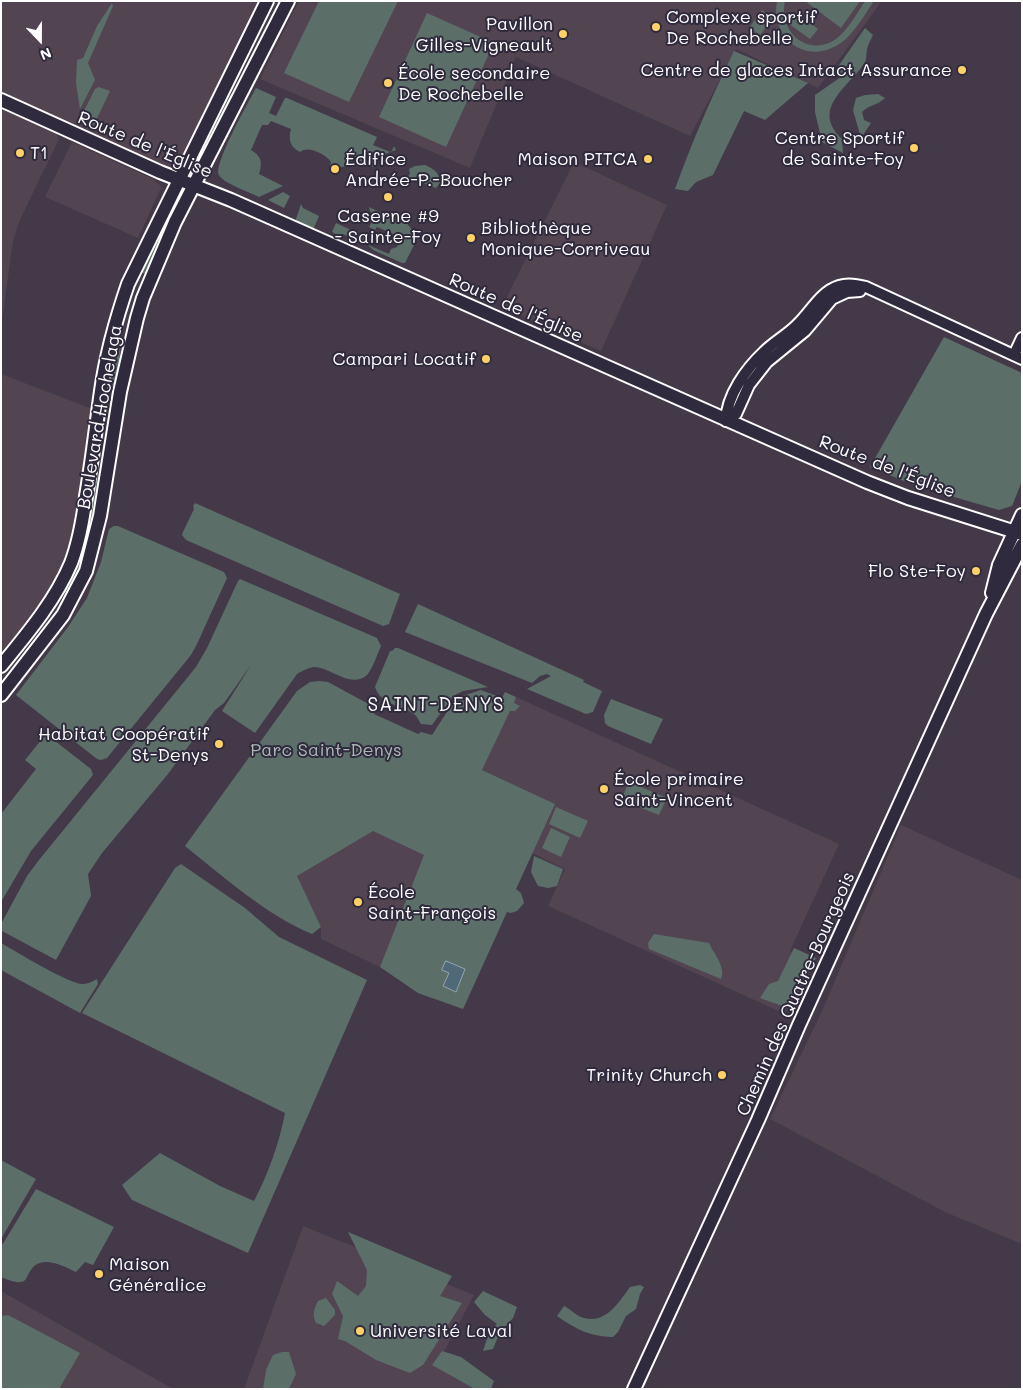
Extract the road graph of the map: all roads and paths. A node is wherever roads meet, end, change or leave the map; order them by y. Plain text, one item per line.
1 (267, 1) edge
2 (288, 1) edge
3 (1, 93) edge
4 (1, 100) edge
5 (26, 111) junction
6 (180, 180) junction
7 (194, 186) junction
8 (1022, 338) edge
9 (1018, 357) edge
10 (726, 421) junction
11 (1022, 514) edge
12 (1018, 532) edge
13 (1022, 545) edge
14 (49, 604) junction
15 (987, 612) junction
16 (63, 615) junction
17 (1, 666) edge
18 (1, 695) edge
19 (634, 1389) edge

1 - 6 main road, Boulevard Hochelaga
2 - 7 main road, Boulevard Hochelaga
3 - 5 main road
4 - 5 main road, Route de l'Église
5 - 6 main road, Route de l'Église
6 - 7 main road, Route de l'Église
6 - 14 main road, Boulevard Hochelaga
7 - 10 main road, Route de l'Église
7 - 16 main road, Boulevard Hochelaga
8 - 9 street
9 - 10 street
10 - 12 main road, Route de l'Église
11 - 12 main road, Chemin des Quatre-Bourgeois
12 - 15 main road, Chemin des Quatre-Bourgeois
13 - 15 main road, Chemin des Quatre-Bourgeois
14 - 16 main road
14 - 17 main road, Boulevard Hochelaga
15 - 19 main road, Chemin des Quatre-Bourgeois
16 - 18 main road, Boulevard Hochelaga

